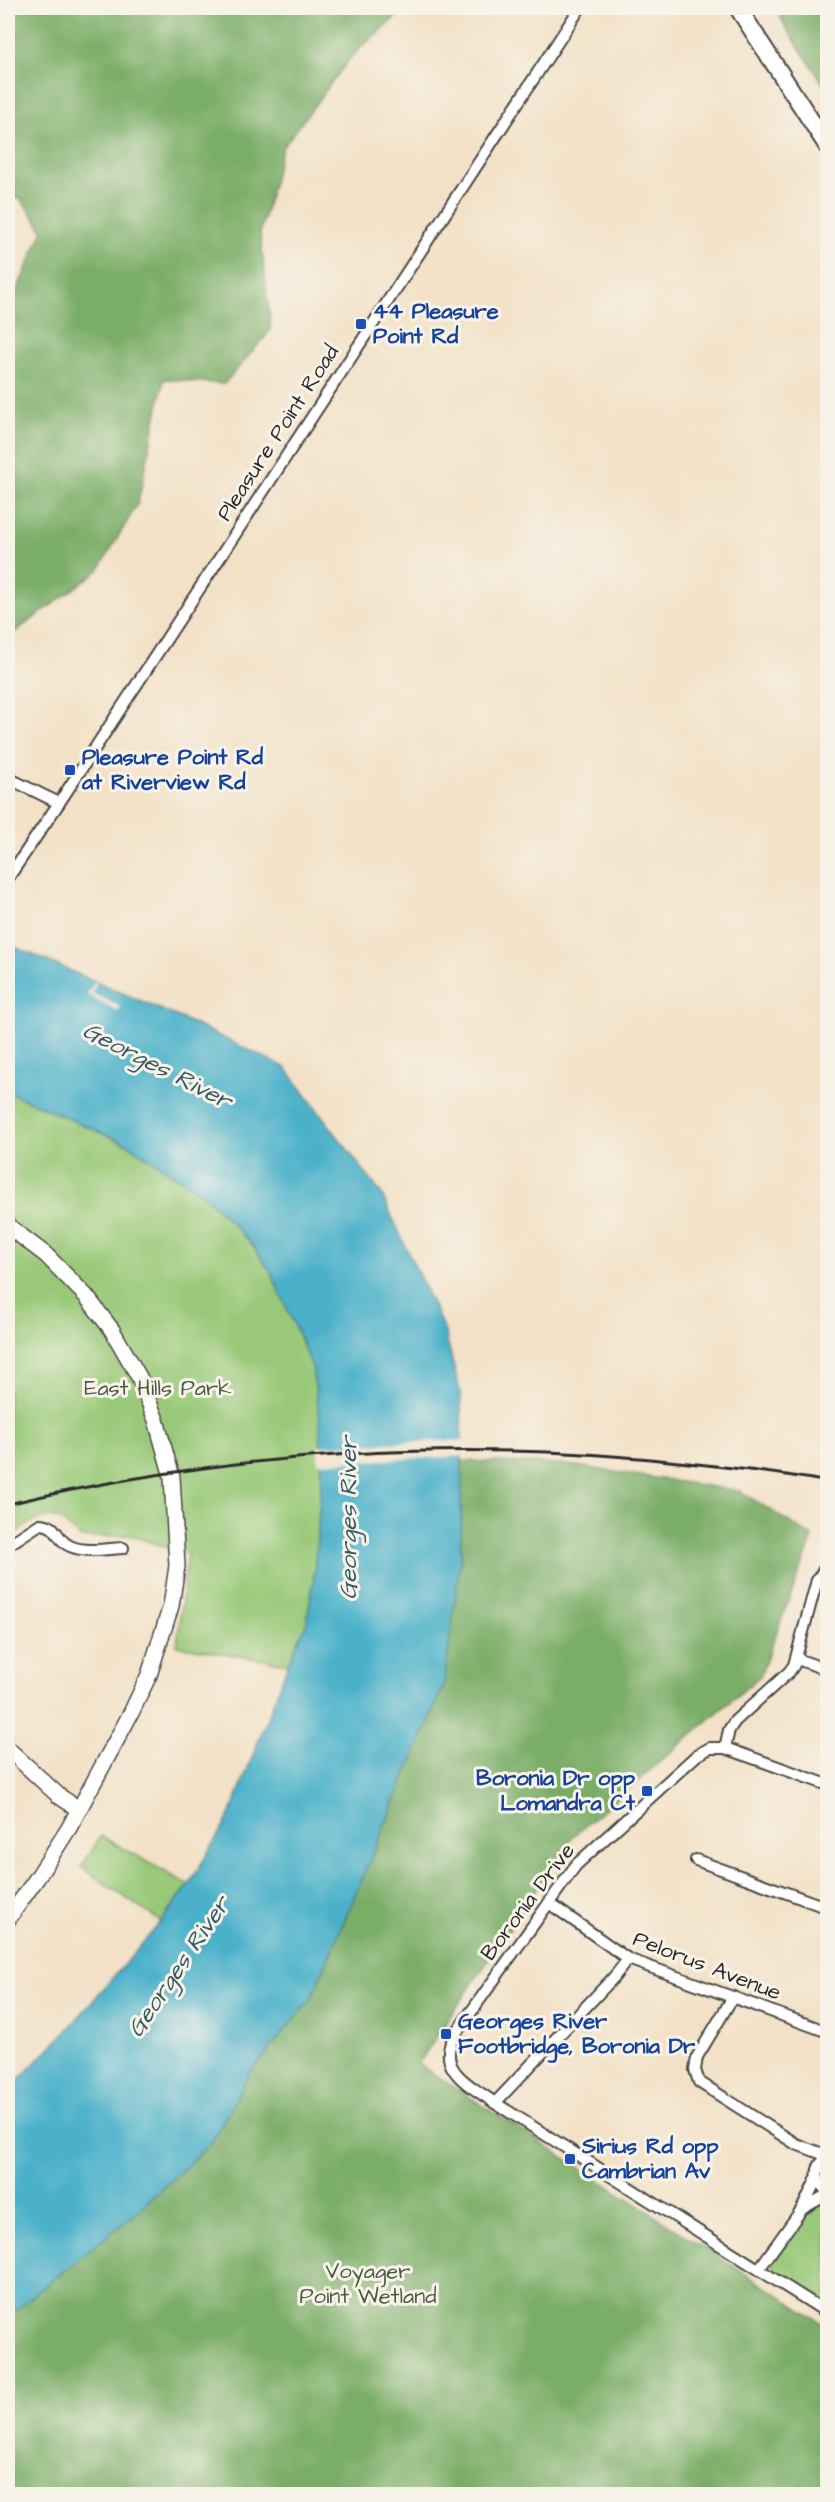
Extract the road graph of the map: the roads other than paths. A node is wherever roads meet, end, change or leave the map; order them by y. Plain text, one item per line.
1 (580, 8) edge
2 (738, 8) edge
3 (828, 147) edge
4 (8, 778) edge
5 (59, 803) junction
6 (8, 878) edge
7 (8, 1226) edge
8 (8, 1545) edge
9 (123, 1548) dead end
10 (828, 1564) edge
11 (797, 1659) junction
12 (828, 1670) edge
13 (725, 1748) junction
14 (8, 1749) edge
15 (828, 1785) edge
16 (77, 1808) junction
17 (696, 1860) dead end
18 (549, 1903) junction
19 (828, 1908) edge
20 (8, 1919) edge
21 (628, 1959) junction
22 (733, 1997) junction
23 (828, 2032) edge
24 (495, 2103) junction
25 (796, 2145) junction
26 (828, 2157) edge
27 (817, 2174) junction
28 (828, 2192) edge
29 (802, 2210) junction
30 (759, 2270) junction
31 (828, 2313) edge

1 - 5 street, Pleasure Point Road
2 - 3 main road
4 - 5 street
5 - 6 street, Pleasure Point Road
7 - 16 main road
8 - 9 street
10 - 11 street
11 - 12 street
11 - 13 street
13 - 15 street
13 - 18 street, Boronia Drive
14 - 16 main road
16 - 20 main road
17 - 19 street
18 - 21 street, Pelorus Avenue
18 - 24 street, Boronia Drive
21 - 22 street, Pelorus Avenue
21 - 24 street
22 - 23 street, Pelorus Avenue
22 - 25 street
24 - 30 street
25 - 26 street
25 - 27 street
26 - 27 street
27 - 28 street
27 - 29 street
28 - 29 street
29 - 30 street
30 - 31 street

